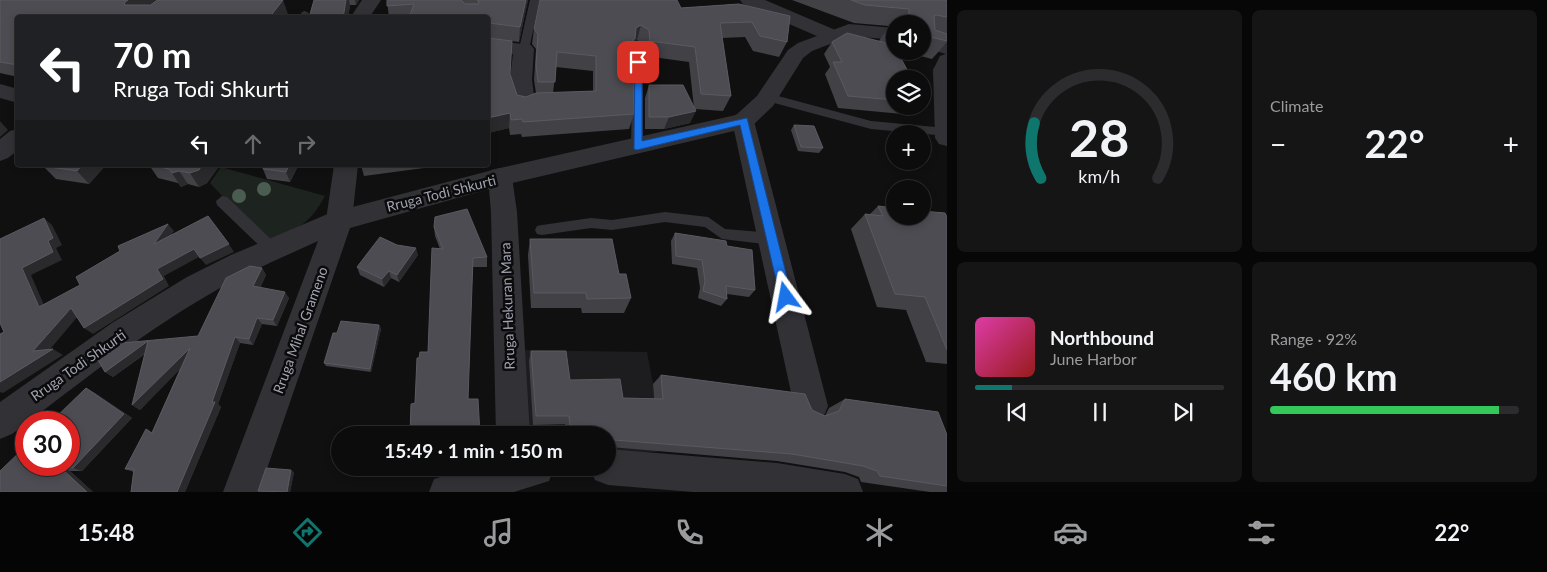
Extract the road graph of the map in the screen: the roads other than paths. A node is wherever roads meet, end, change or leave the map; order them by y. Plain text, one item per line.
1 (372, 0) edge
2 (535, 0) edge
3 (749, 0) edge
4 (360, 15) edge
5 (886, 33) edge
6 (833, 36) junction
7 (931, 43) edge
8 (638, 45) edge
9 (490, 46) edge
10 (947, 48) edge
11 (524, 49) junction
12 (946, 67) edge
13 (0, 91) edge
14 (15, 95) edge
15 (767, 97) junction
16 (528, 103) edge
17 (743, 121) junction
18 (946, 132) edge
19 (947, 138) edge
20 (15, 140) edge
21 (637, 146) junction
22 (0, 152) edge
23 (346, 167) edge
24 (500, 178) junction
25 (222, 201) dead end
26 (339, 220) junction
27 (542, 230) dead end
28 (773, 239) junction
29 (272, 249) junction
30 (811, 406) edge
31 (0, 422) edge
32 (512, 426) edge
33 (616, 468) edge
34 (520, 476) edge
35 (831, 488) edge
36 (241, 492) edge
37 (447, 492) edge

1 - 4 street
2 - 11 lane
3 - 6 street
5 - 6 street
6 - 15 street
7 - 10 street
8 - 21 lane
9 - 11 street
11 - 16 street
12 - 18 street
13 - 14 street
15 - 17 street
15 - 18 lane
17 - 21 street, Rruga Todi Shkurti
17 - 28 street
18 - 19 street
20 - 22 street
21 - 24 street, Rruga Todi Shkurti
23 - 26 street, Rruga Mihal Grameno
24 - 26 street, Rruga Todi Shkurti
24 - 32 street, Rruga Hekuran Mara
25 - 29 lane
26 - 29 street, Rruga Todi Shkurti
26 - 36 street, Rruga Mihal Grameno
27 - 28 lane
28 - 30 street
29 - 31 street, Rruga Todi Shkurti
33 - 35 street
34 - 37 street

